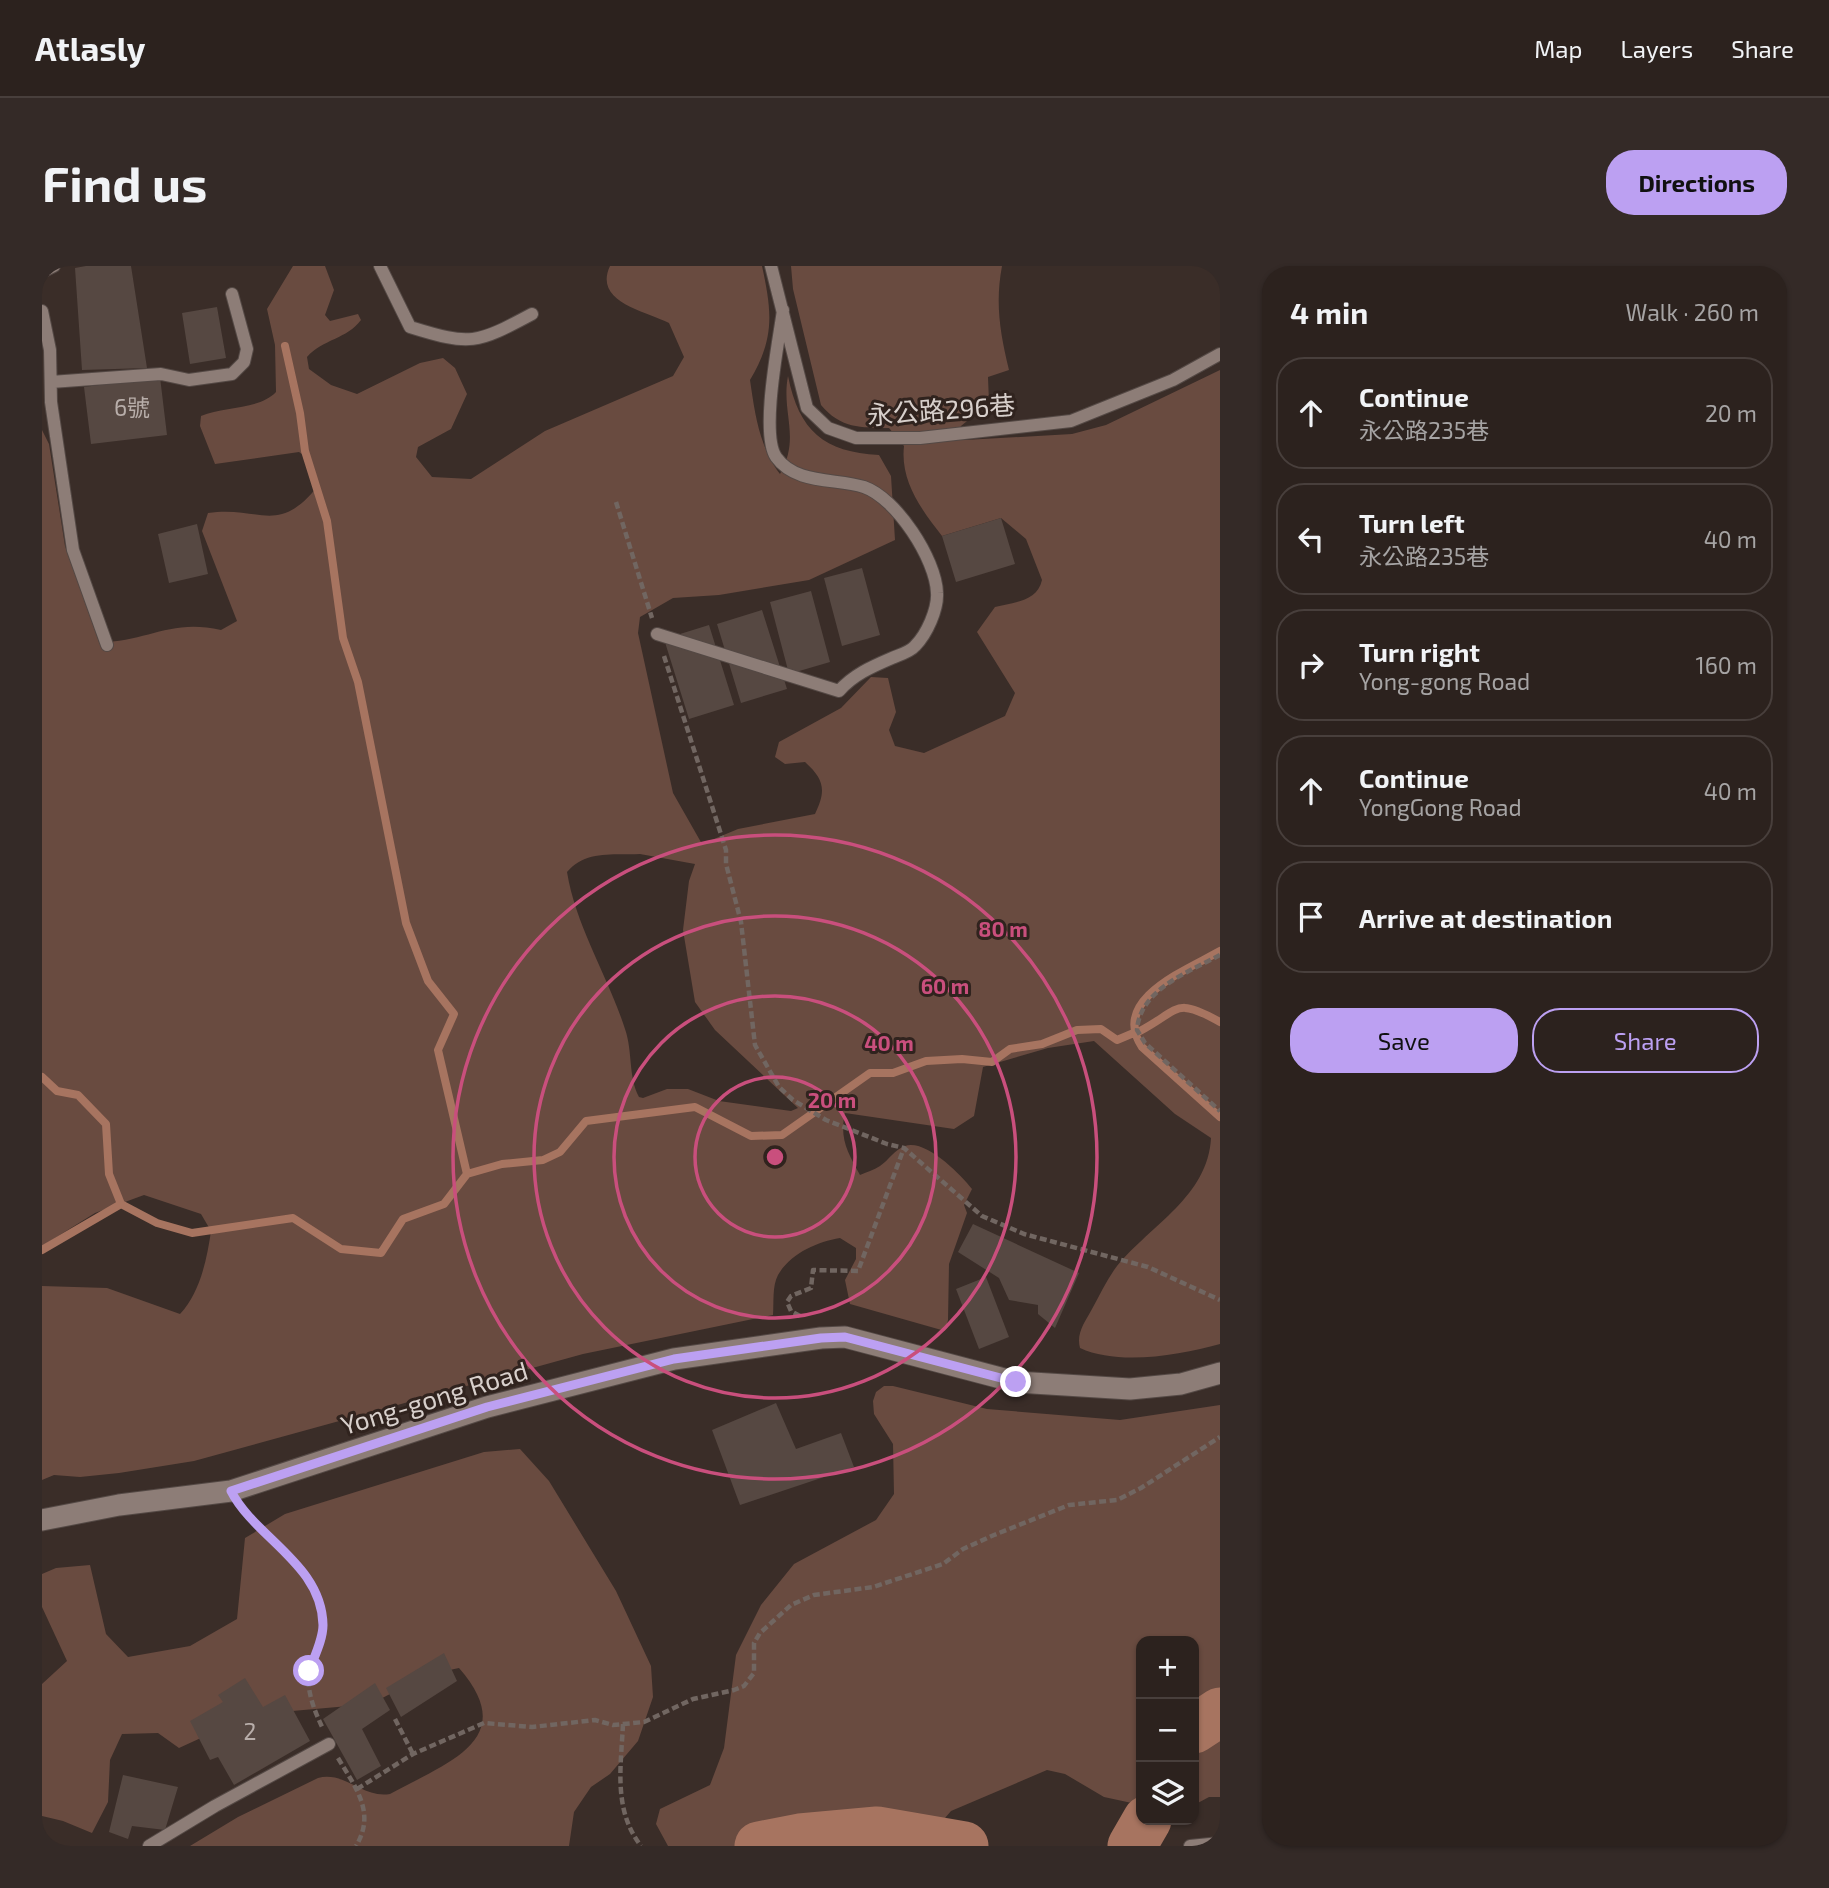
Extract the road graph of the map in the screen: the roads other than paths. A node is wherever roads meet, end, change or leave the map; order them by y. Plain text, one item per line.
1 (54, 266) edge
2 (380, 266) edge
3 (771, 266) edge
4 (42, 272) edge
5 (232, 294) dead end
6 (782, 310) junction
7 (42, 311) edge
8 (532, 314) dead end
9 (1220, 354) edge
10 (51, 382) junction
11 (657, 634) road end
12 (107, 645) dead end
13 (1220, 1373) edge
14 (42, 1520) edge
15 (329, 1744) road end
16 (1220, 1843) edge
17 (149, 1846) edge
18 (1190, 1846) edge

1 - 4 lane
2 - 8 lane
3 - 6 lane, 永公路296巷
5 - 10 lane
6 - 9 lane, 永公路296巷
6 - 11 lane
7 - 10 lane
10 - 12 lane
13 - 14 street
15 - 17 lane
16 - 18 lane

